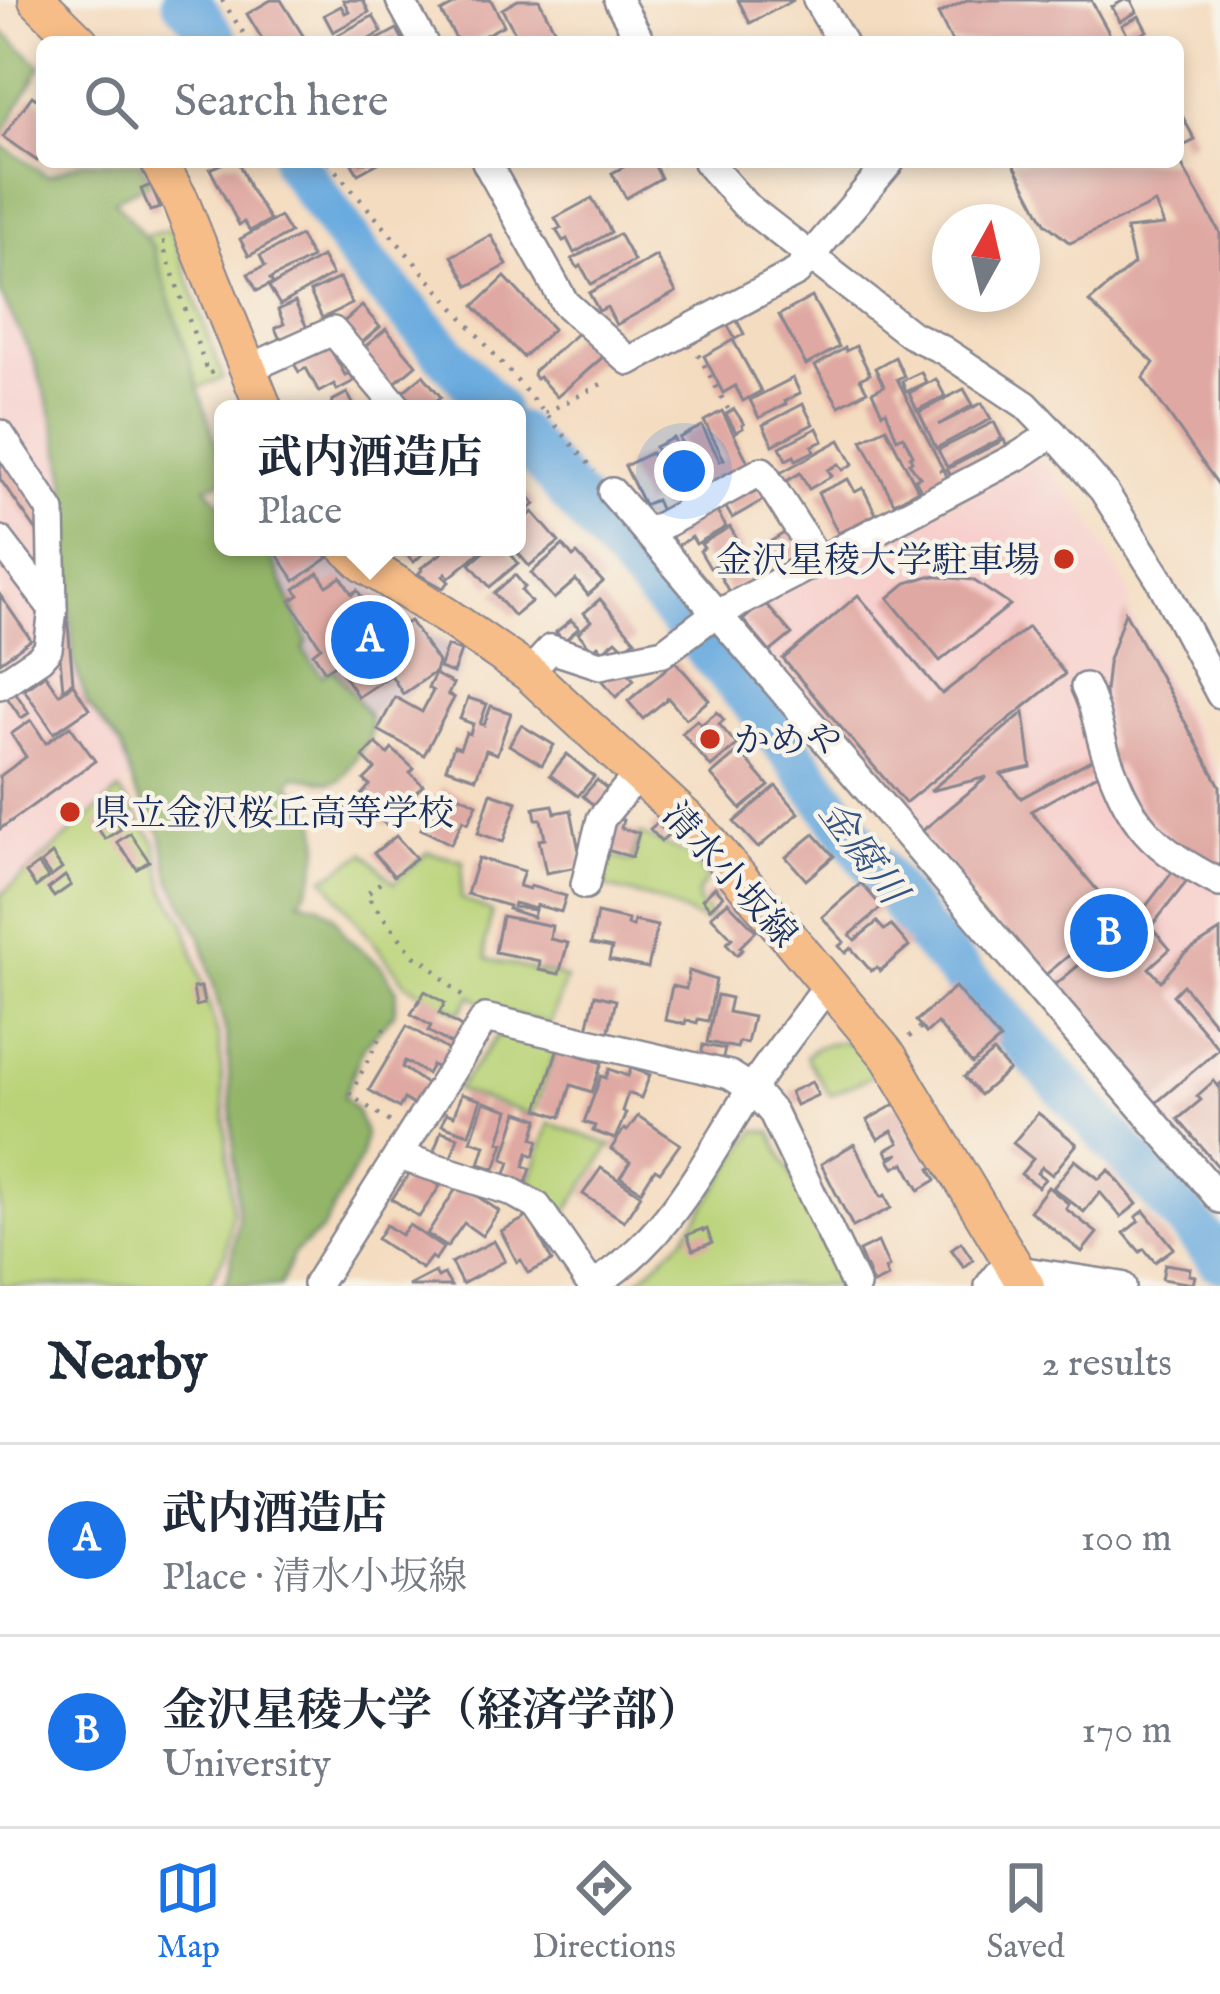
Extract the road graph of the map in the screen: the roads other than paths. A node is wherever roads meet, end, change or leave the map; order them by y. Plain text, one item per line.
1 (37, 0) edge
2 (400, 0) edge
3 (618, 0) edge
4 (817, 0) edge
5 (74, 36) edge
6 (419, 36) edge
7 (637, 36) edge
8 (838, 36) edge
9 (162, 168) edge
10 (489, 168) edge
11 (712, 168) edge
12 (885, 168) edge
13 (812, 256) junction
14 (248, 369) junction
15 (260, 400) edge
16 (391, 400) edge
17 (1053, 433) junction
18 (0, 434) edge
19 (612, 492) road end
20 (648, 532) junction
21 (0, 540) edge
22 (356, 556) edge
23 (819, 561) junction
24 (52, 609) junction
25 (713, 616) junction
26 (530, 673) junction
27 (0, 686) edge
28 (1085, 687) dead end
29 (1220, 694) edge
30 (641, 776) junction
31 (1220, 883) edge
32 (584, 885) dead end
33 (828, 985) junction
34 (752, 1089) junction
35 (405, 1146) junction
36 (1220, 1199) edge
37 (1011, 1281) edge
38 (601, 1284) edge
39 (318, 1286) edge
40 (856, 1286) edge
41 (1122, 1286) edge

1 - 5 main road
2 - 6 street
3 - 7 street
4 - 8 street
9 - 14 main road
10 - 13 street
11 - 13 street
12 - 13 street
13 - 17 street
14 - 15 main road
14 - 16 street
17 - 23 street
17 - 29 street
18 - 24 street
19 - 20 street
20 - 23 street
20 - 25 street
21 - 24 street
22 - 26 main road, 清水小坂線
23 - 25 street
24 - 27 street
25 - 26 street
25 - 36 street
26 - 30 main road, 清水小坂線
28 - 31 street
30 - 32 street
30 - 33 main road, 清水小坂線
33 - 34 street
33 - 37 main road, 清水小坂線
34 - 35 street
34 - 38 street
34 - 40 street
35 - 38 street
35 - 39 street
37 - 41 street

